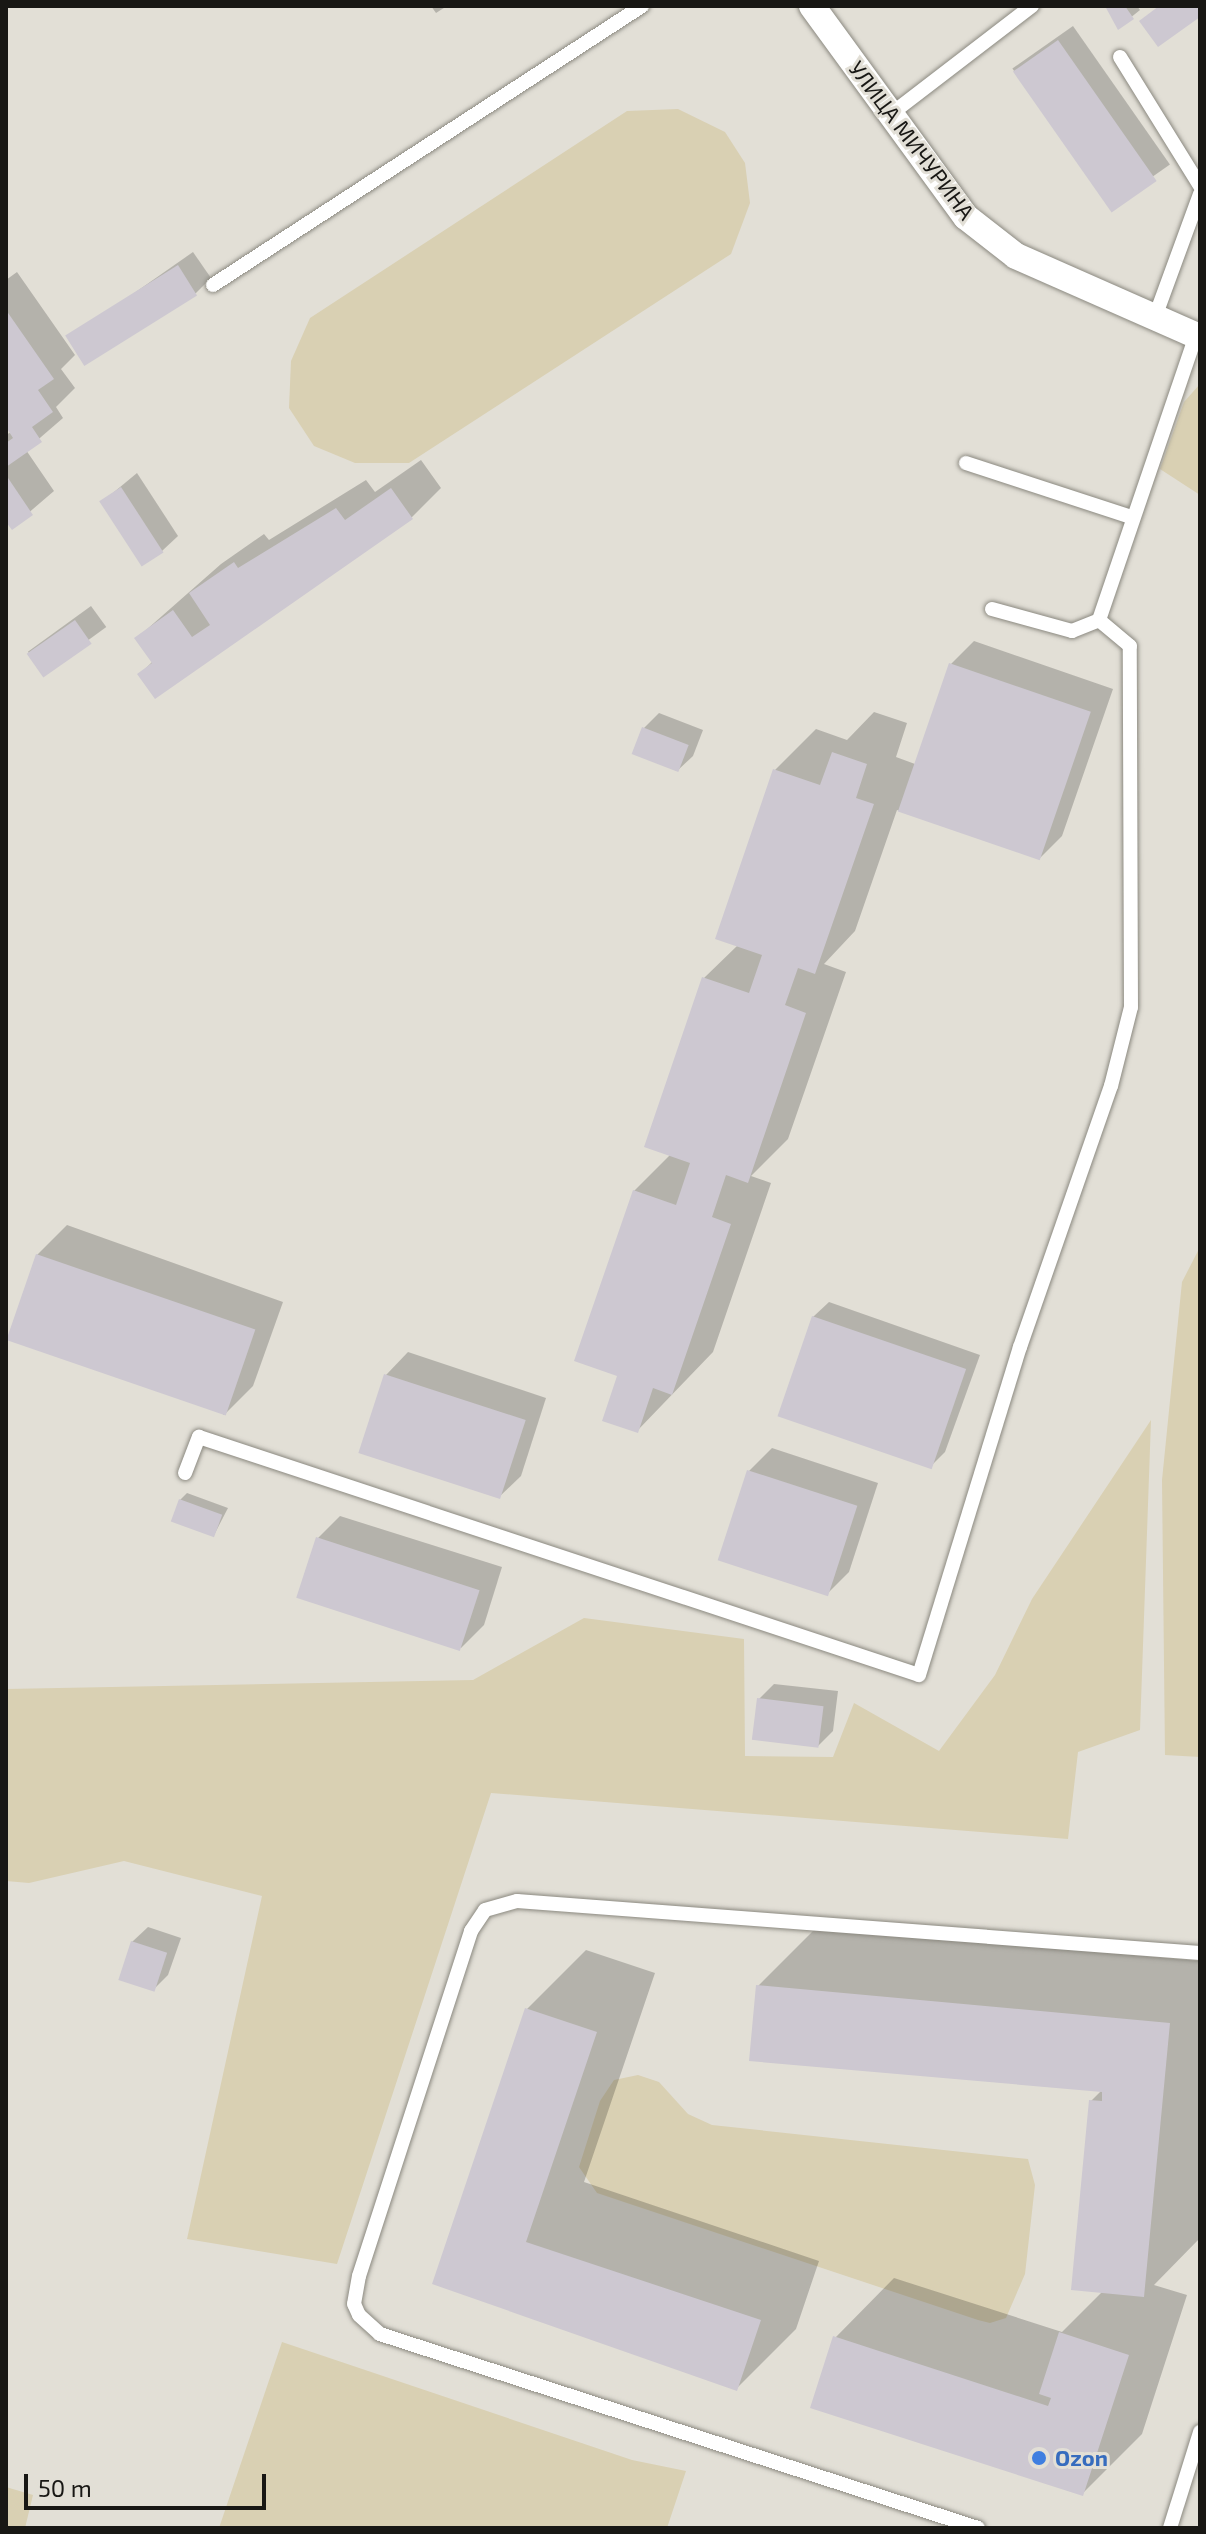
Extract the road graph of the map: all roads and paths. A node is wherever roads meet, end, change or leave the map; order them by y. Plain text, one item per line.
1 (642, 6) edge
2 (812, 6) edge
3 (1032, 6) edge
4 (1120, 57) dead end
5 (891, 114) junction
6 (1200, 186) edge
7 (1200, 194) edge
8 (213, 285) dead end
9 (1155, 317) junction
10 (1198, 336) edge
11 (966, 463) dead end
12 (1131, 517) junction
13 (992, 609) dead end
14 (1099, 620) junction
15 (185, 1473) dead end
16 (1200, 1953) edge
17 (1200, 2432) edge
18 (978, 2528) edge
19 (1170, 2528) edge

1 - 8 lane
2 - 5 street, УЛИЦА МИЧУРИНА
3 - 5 lane
4 - 6 lane
5 - 9 street, УЛИЦА МИЧУРИНА
7 - 9 lane
9 - 10 street, УЛИЦА МИЧУРИНА
10 - 12 lane
11 - 12 lane
12 - 14 lane
13 - 14 lane
14 - 15 lane
16 - 18 lane
17 - 19 lane

